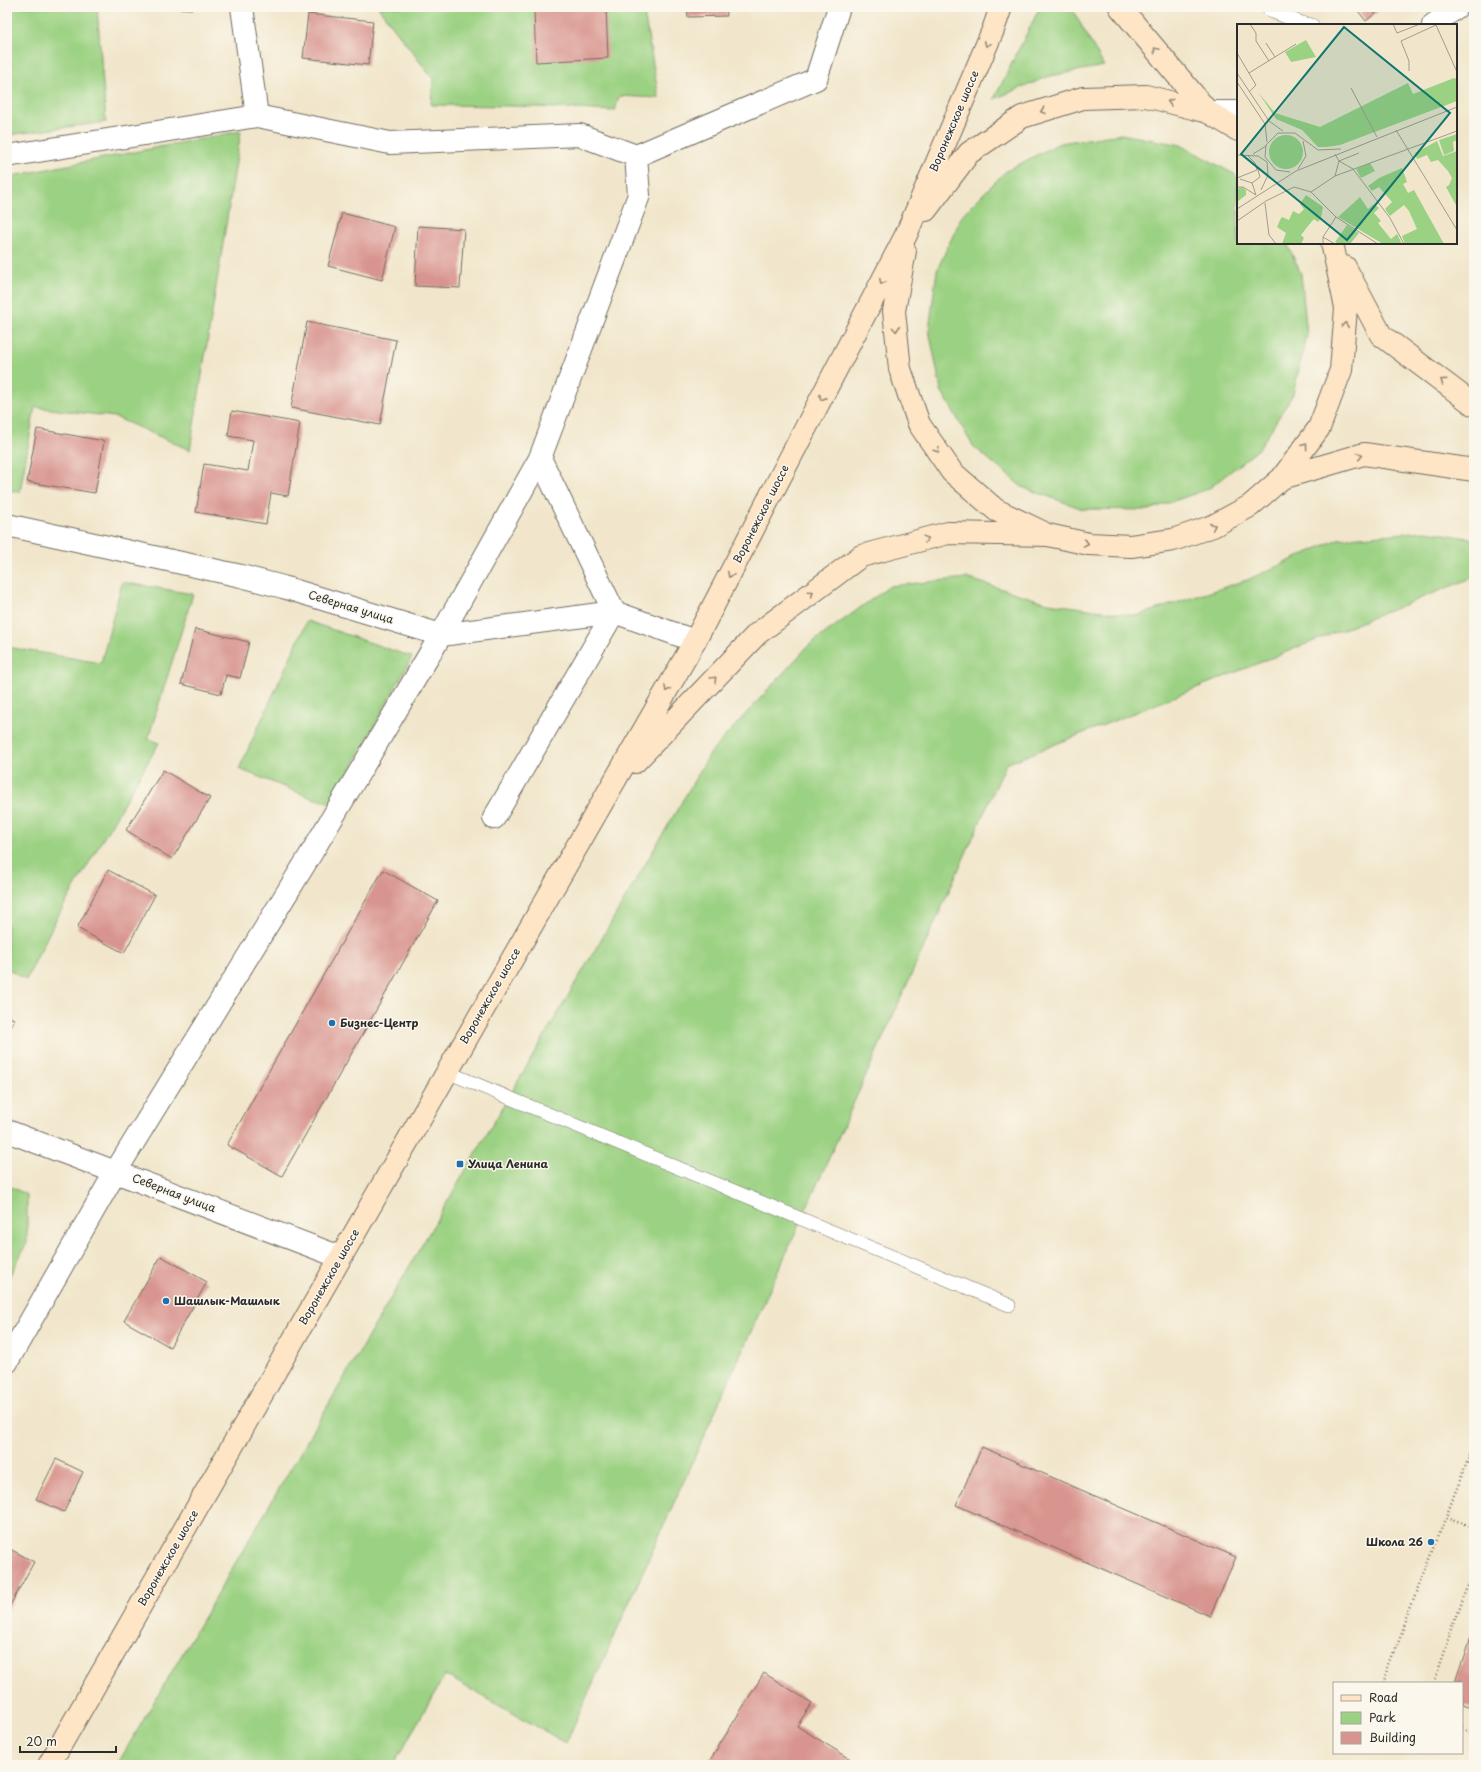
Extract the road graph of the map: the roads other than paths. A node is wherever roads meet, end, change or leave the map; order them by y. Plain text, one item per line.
1 (242, 7) edge
2 (839, 7) edge
3 (1001, 7) edge
4 (1120, 7) edge
5 (1457, 7) edge
6 (1267, 8) edge
7 (1305, 24) edge
8 (1434, 24) edge
9 (1208, 112) junction
10 (1237, 112) edge
11 (257, 116) junction
12 (1237, 129) edge
13 (7, 156) edge
14 (636, 156) junction
15 (906, 235) junction
16 (1334, 244) edge
17 (1474, 405) edge
18 (540, 458) junction
19 (1474, 470) edge
20 (1282, 478) junction
21 (7, 525) edge
22 (1048, 535) junction
23 (614, 612) junction
24 (441, 635) junction
25 (695, 641) junction
26 (610, 788) junction
27 (494, 818) dead end
28 (447, 1072) junction
29 (7, 1131) edge
30 (116, 1171) junction
31 (340, 1257) junction
32 (1009, 1305) dead end
33 (7, 1362) edge
34 (49, 1765) edge

1 - 11 street
2 - 14 street
3 -> 15 main road, Воронежское шоссе
9 -> 4 main road, Воронежское шоссе
5 - 8 street
6 - 7 lane
9 - 10 street
9 - 12 main road, Воронежское шоссе
9 -> 15 main road, Воронежское шоссе
11 - 13 street
11 - 14 street
14 - 18 street
15 -> 22 main road, Воронежское шоссе
15 -> 25 main road, Воронежское шоссе
17 -> 16 main road
20 -> 16 main road, Воронежское шоссе
18 - 23 street
18 - 24 street
20 -> 19 main road
22 -> 20 main road, Воронежское шоссе
21 - 24 street, Северная улица
26 -> 22 main road, Воронежское шоссе
23 - 24 street, Северная улица
23 - 25 street, Северная улица
23 - 27 street
24 - 30 street
25 -> 26 main road, Воронежское шоссе
26 - 28 main road, Воронежское шоссе
28 - 31 main road, Воронежское шоссе
28 - 32 lane
29 - 30 street, Северная улица
30 - 31 street, Северная улица
30 - 33 street
31 - 34 main road, Воронежское шоссе

